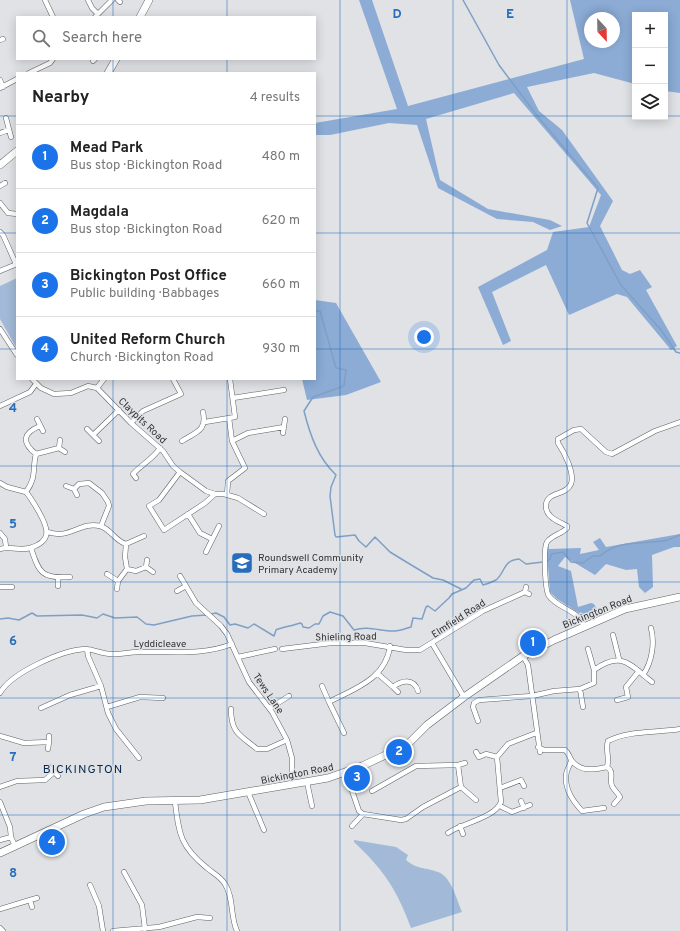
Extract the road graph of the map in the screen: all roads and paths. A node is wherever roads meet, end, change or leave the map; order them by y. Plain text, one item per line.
1 (45, 0) edge
2 (88, 0) edge
3 (112, 0) edge
4 (149, 0) edge
5 (53, 16) edge
6 (97, 16) edge
7 (141, 16) edge
8 (52, 60) edge
9 (115, 60) edge
10 (31, 72) edge
11 (109, 72) edge
12 (0, 80) edge
13 (16, 80) edge
14 (2, 87) edge
15 (6, 118) dead end
16 (9, 130) junction
17 (0, 133) edge
18 (11, 137) dead end
19 (16, 153) edge
20 (0, 164) edge
21 (5, 183) dead end
22 (0, 186) edge
23 (0, 203) edge
24 (16, 214) edge
25 (0, 232) edge
26 (16, 264) edge
27 (0, 271) edge
28 (0, 328) edge
29 (16, 353) edge
30 (33, 380) edge
31 (103, 380) edge
32 (174, 380) edge
33 (230, 380) edge
34 (36, 384) junction
35 (96, 388) junction
36 (284, 390) dead end
37 (233, 398) junction
38 (0, 406) edge
39 (119, 410) junction
40 (203, 412) dead end
41 (229, 418) junction
42 (37, 419) dead end
43 (285, 419) dead end
44 (205, 422) junction
45 (680, 422) edge
46 (131, 423) junction
47 (40, 426) junction
48 (284, 426) junction
49 (87, 429) dead end
50 (43, 431) dead end
51 (284, 433) dead end
52 (93, 435) junction
53 (60, 440) dead end
54 (99, 441) dead end
55 (182, 441) dead end
56 (232, 441) junction
57 (59, 448) junction
58 (160, 448) junction
59 (65, 452) dead end
60 (36, 454) junction
61 (180, 472) junction
62 (136, 478) dead end
63 (0, 483) edge
64 (66, 486) dead end
65 (74, 489) junction
66 (26, 492) junction
67 (215, 494) junction
68 (227, 495) junction
69 (77, 496) dead end
70 (188, 514) junction
71 (264, 514) dead end
72 (101, 526) junction
73 (219, 526) dead end
74 (48, 532) junction
75 (0, 533) edge
76 (144, 536) dead end
77 (212, 539) junction
78 (126, 544) junction
79 (6, 547) junction
80 (31, 548) junction
81 (0, 549) edge
82 (206, 552) dead end
83 (147, 560) dead end
84 (146, 567) junction
85 (127, 569) junction
86 (153, 572) dead end
87 (108, 574) dead end
88 (180, 576) dead end
89 (70, 577) dead end
90 (58, 578) junction
91 (118, 581) junction
92 (58, 586) dead end
93 (186, 586) junction
94 (0, 587) edge
95 (12, 587) dead end
96 (117, 589) dead end
97 (177, 590) dead end
98 (526, 591) dead end
99 (680, 597) edge
100 (584, 626) junction
101 (650, 628) dead end
102 (613, 635) dead end
103 (432, 643) junction
104 (232, 644) junction
105 (390, 646) junction
106 (275, 649) dead end
107 (282, 649) dead end
108 (588, 649) dead end
109 (87, 650) junction
110 (523, 656) junction
111 (238, 657) junction
112 (619, 660) junction
113 (594, 670) junction
114 (639, 672) junction
115 (378, 674) junction
116 (643, 675) junction
117 (652, 682) dead end
118 (101, 686) junction
119 (322, 686) dead end
120 (393, 687) junction
121 (419, 687) dead end
122 (580, 689) junction
123 (398, 692) dead end
124 (0, 693) edge
125 (289, 696) dead end
126 (532, 696) junction
127 (464, 697) junction
128 (163, 698) dead end
129 (617, 700) dead end
130 (329, 702) junction
131 (107, 707) junction
132 (583, 707) dead end
133 (41, 708) dead end
134 (270, 708) junction
135 (231, 709) dead end
136 (478, 720) dead end
137 (680, 729) edge
138 (344, 732) dead end
139 (536, 733) junction
140 (0, 736) edge
141 (49, 736) dead end
142 (287, 740) junction
143 (49, 742) junction
144 (48, 749) dead end
145 (476, 752) dead end
146 (497, 757) junction
147 (139, 758) dead end
148 (571, 760) junction
149 (465, 764) dead end
150 (458, 765) junction
151 (607, 767) junction
152 (49, 768) dead end
153 (53, 773) junction
154 (346, 773) junction
155 (58, 776) dead end
156 (307, 782) junction
157 (292, 785) junction
158 (524, 786) dead end
159 (0, 787) edge
160 (461, 787) junction
161 (500, 788) junction
162 (248, 792) junction
163 (372, 792) dead end
164 (476, 800) dead end
165 (521, 801) dead end
166 (0, 802) edge
167 (175, 802) junction
168 (614, 804) dead end
169 (530, 805) dead end
170 (312, 806) dead end
171 (500, 806) junction
172 (524, 808) junction
173 (604, 808) dead end
174 (363, 814) junction
175 (352, 826) dead end
176 (460, 826) junction
177 (264, 830) dead end
178 (448, 833) dead end
179 (463, 834) dead end
180 (11, 837) junction
181 (0, 840) edge
182 (16, 846) junction
183 (0, 853) edge
184 (124, 872) dead end
185 (90, 885) dead end
186 (37, 898) dead end
187 (30, 900) junction
188 (32, 907) dead end
189 (0, 909) edge
190 (210, 918) dead end
191 (0, 928) edge
192 (145, 928) junction
193 (3, 931) edge
194 (103, 931) edge
195 (113, 931) edge
196 (237, 931) edge

1 - 5 street
2 - 6 street
3 - 6 street
4 - 7 main road
8 - 10 street
9 - 11 main road
12 - 14 street
13 - 14 street
15 - 16 street
16 - 17 street
16 - 18 street
19 - 20 main road
21 - 22 street
23 - 24 street
25 - 26 street
26 - 27 street
28 - 29 street
30 - 34 street
31 - 35 street
32 - 46 street
33 - 37 street
34 - 35 street
34 - 38 street
35 - 39 street, Claypits Road
36 - 37 street
37 - 41 street
39 - 46 street, Claypits Road
39 - 52 street
40 - 44 street
41 - 44 street
41 - 56 street
42 - 47 street
43 - 48 street
44 - 55 street
45 - 100 street
46 - 58 street, Claypits Road
47 - 50 street
47 - 60 street
48 - 51 street
48 - 56 street
49 - 52 street
52 - 54 street
53 - 57 street
56 - 68 street
57 - 59 street
57 - 60 street
58 - 61 street, Claypits Road
58 - 62 street
60 - 66 street
61 - 67 street, Claypits Road
61 - 70 street
63 - 66 street
64 - 65 street
65 - 69 street
65 - 72 street
66 - 74 street
67 - 68 street, Claypits Road
67 - 70 street
68 - 71 street, Claypits Road
70 - 77 street
72 - 74 street
72 - 78 street
73 - 77 street
74 - 80 street
75 - 79 street
76 - 78 street
77 - 82 street
78 - 85 street
79 - 80 street
79 - 81 street
80 - 90 street
83 - 84 street
84 - 85 street
84 - 86 street
85 - 91 street
87 - 91 street
88 - 93 street, Tews Lane
89 - 90 street
90 - 92 street
91 - 96 street
93 - 97 street
93 - 104 street, Tews Lane
94 - 95 street
98 - 103 street, Elmfield Road
99 - 100 main road, Bickington Road
100 - 110 main road, Bickington Road
101 - 116 street
102 - 112 street
103 - 105 street, Shieling Road
103 - 127 street, Elmfield Road
104 - 109 street, Lyddicleave
104 - 111 street, Tews Lane
105 - 107 street, Shieling Road
105 - 115 street
106 - 111 street
108 - 113 street
109 - 118 street
109 - 124 street, Lyddicleave
110 - 126 street
110 - 127 main road, Bickington Road
111 - 134 street, Tews Lane
112 - 113 street
112 - 114 street
113 - 122 street
114 - 116 street
114 - 129 street
115 - 120 street
115 - 130 street
116 - 117 street
118 - 131 street
118 - 133 street
119 - 130 street
120 - 121 street
120 - 123 street
122 - 126 street
122 - 132 street
125 - 134 street
126 - 136 street
126 - 139 street
127 - 154 main road, Bickington Road
128 - 131 street
130 - 138 street
131 - 147 street
134 - 142 street, Tews Lane
135 - 142 street
137 - 151 street
139 - 146 street
139 - 148 street
140 - 143 street
141 - 143 street
142 - 157 street, Tews Lane
143 - 144 street
145 - 146 street
146 - 161 street
148 - 151 street
148 - 173 street
149 - 150 street
150 - 160 street
150 - 163 street
151 - 168 street
152 - 153 street
153 - 155 street
153 - 159 street
154 - 156 main road, Bickington Road
154 - 174 street
156 - 157 main road, Bickington Road
156 - 170 street
157 - 162 main road, Bickington Road
158 - 161 street
160 - 164 street
160 - 174 street
161 - 171 street
162 - 167 main road, Bickington Road
162 - 177 street
165 - 172 street
166 - 180 street
167 - 182 main road, Bickington Road
167 - 196 street
169 - 172 street
171 - 172 street
171 - 176 street
174 - 175 street
176 - 178 street
176 - 179 street
180 - 181 street
180 - 182 street
182 - 183 main road, Bickington Road
184 - 192 street
185 - 194 street
186 - 187 street
187 - 188 street
187 - 189 street
190 - 192 street
191 - 193 street
192 - 195 street

